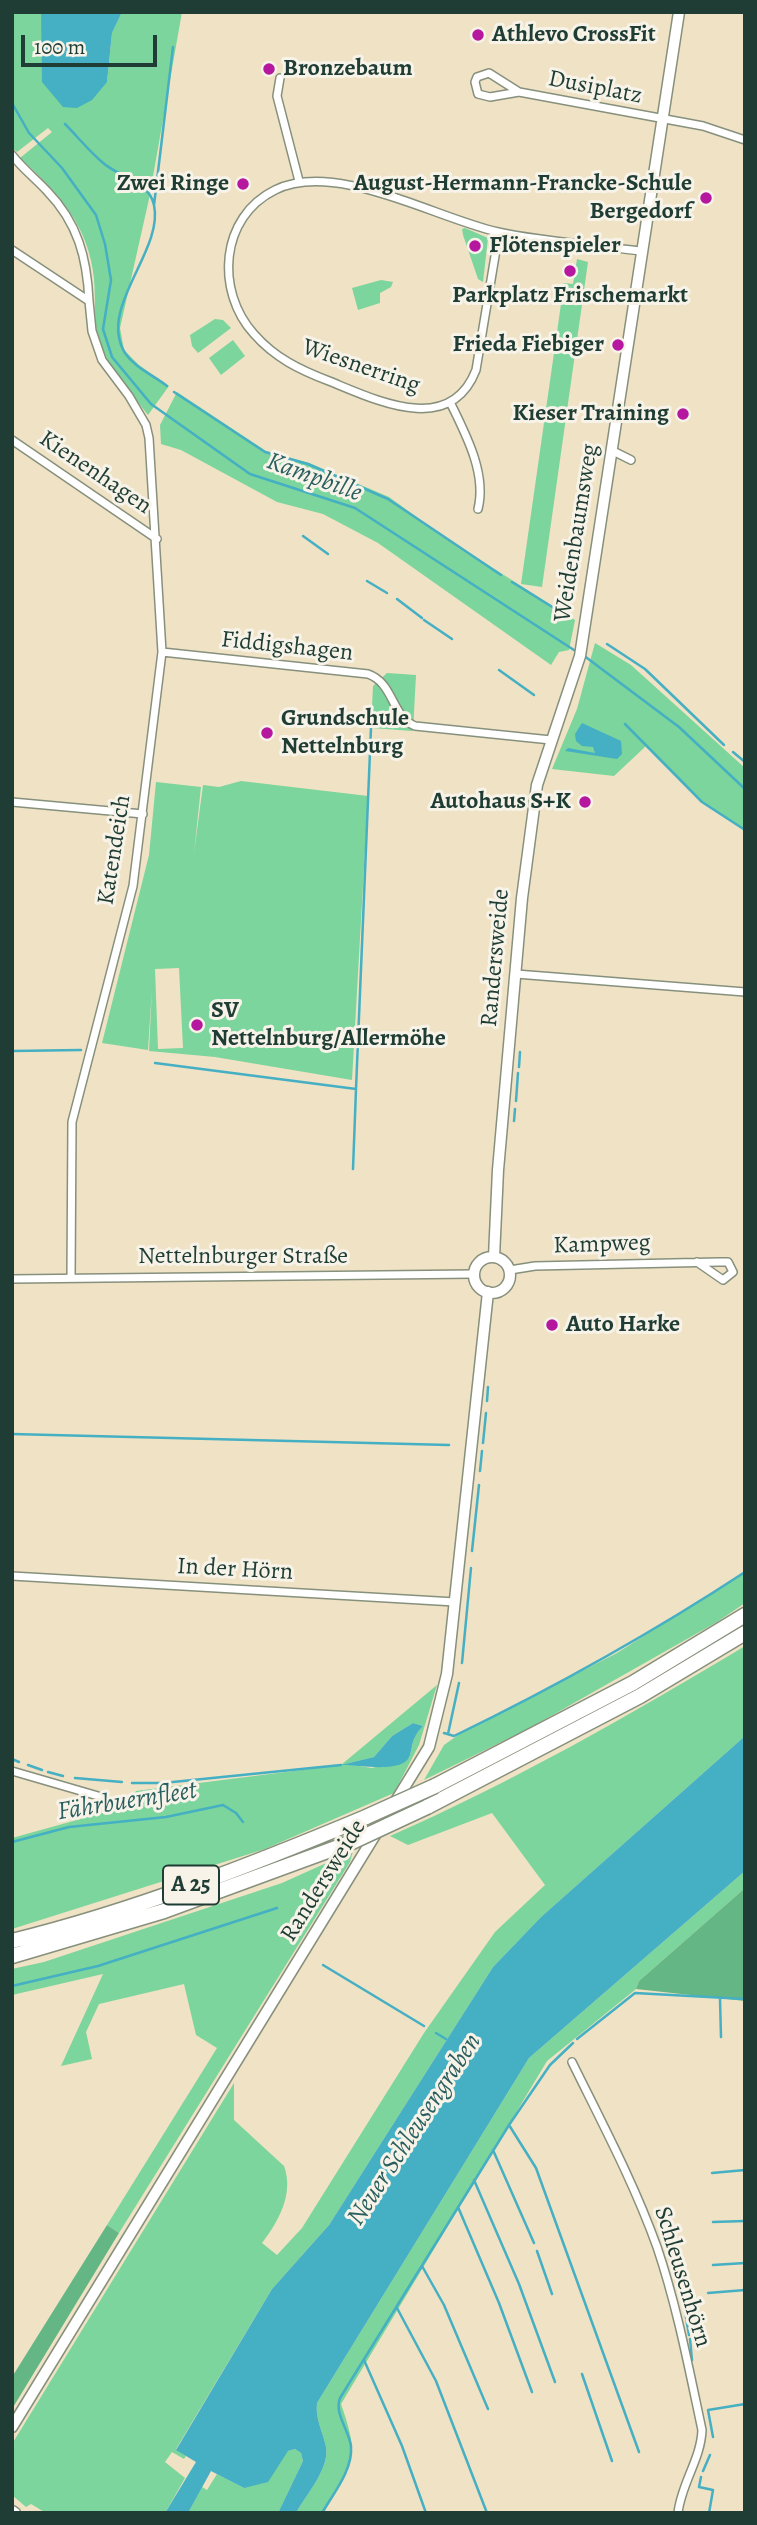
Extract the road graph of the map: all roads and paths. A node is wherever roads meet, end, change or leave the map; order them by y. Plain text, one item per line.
1 (679, 12) edge
2 (280, 78) dead end
3 (519, 92) junction
4 (663, 120) junction
5 (745, 140) edge
6 (12, 155) edge
7 (299, 181) junction
8 (499, 232) junction
9 (12, 250) edge
10 (640, 251) junction
11 (89, 301) junction
12 (450, 402) junction
13 (12, 440) edge
14 (611, 450) junction
15 (631, 460) dead end
16 (478, 509) dead end
17 (157, 539) junction
18 (162, 652) junction
19 (577, 669) joint
20 (551, 740) junction
21 (12, 802) edge
22 (143, 814) junction
23 (516, 974) junction
24 (745, 992) edge
25 (494, 1257) junction
26 (697, 1262) junction
27 (509, 1270) junction
28 (474, 1274) junction
29 (71, 1278) junction
30 (12, 1279) edge
31 (488, 1292) junction
32 (12, 1576) edge
33 (455, 1602) junction
34 (745, 1615) edge
35 (745, 1633) edge
36 (12, 1771) edge
37 (105, 1798) dead end
38 (12, 1941) edge
39 (12, 1956) edge
40 (572, 2062) dead end
41 (12, 2427) edge
42 (678, 2513) edge

1 - 4 street, Weidenbaumsweg
2 - 7 street
3 - 3 street, Dusiplatz
3 - 4 street, Dusiplatz
4 - 5 street, Dusiplatz
4 - 10 street, Weidenbaumsweg
6 - 11 street
7 - 8 street, Wiesnerring
7 - 12 street, Wiesnerring
8 - 10 street, Wiesnerring
8 - 12 street, Wiesnerring
9 - 11 street
10 - 14 street, Weidenbaumsweg
11 - 17 street, Katendeich
12 - 16 street, Wiesnerring
13 - 17 street, Kienenhagen
14 - 15 street
14 - 19 street, Weidenbaumsweg
17 - 18 street, Katendeich
18 - 20 street, Fiddigshagen
18 - 22 street, Katendeich
19 - 20 street, Randersweide
20 - 23 street, Randersweide
21 - 22 street
22 - 29 street, Katendeich
23 - 24 street
23 - 25 street, Randersweide
25 - 27 street
25 - 28 street
26 - 26 street, Kampweg
26 - 27 street, Kampweg
27 - 31 street
28 - 29 street, Nettelnburger Straße
28 - 31 street
29 - 30 street, Nettelnburger Straße
31 - 33 street, Randersweide
32 - 33 street, In der Hörn
33 - 41 street, Randersweide
34 - 38 highway, A 25, bridge
35 - 39 highway, A 25, bridge
36 - 37 street
40 - 42 street, Schleusenhörn

